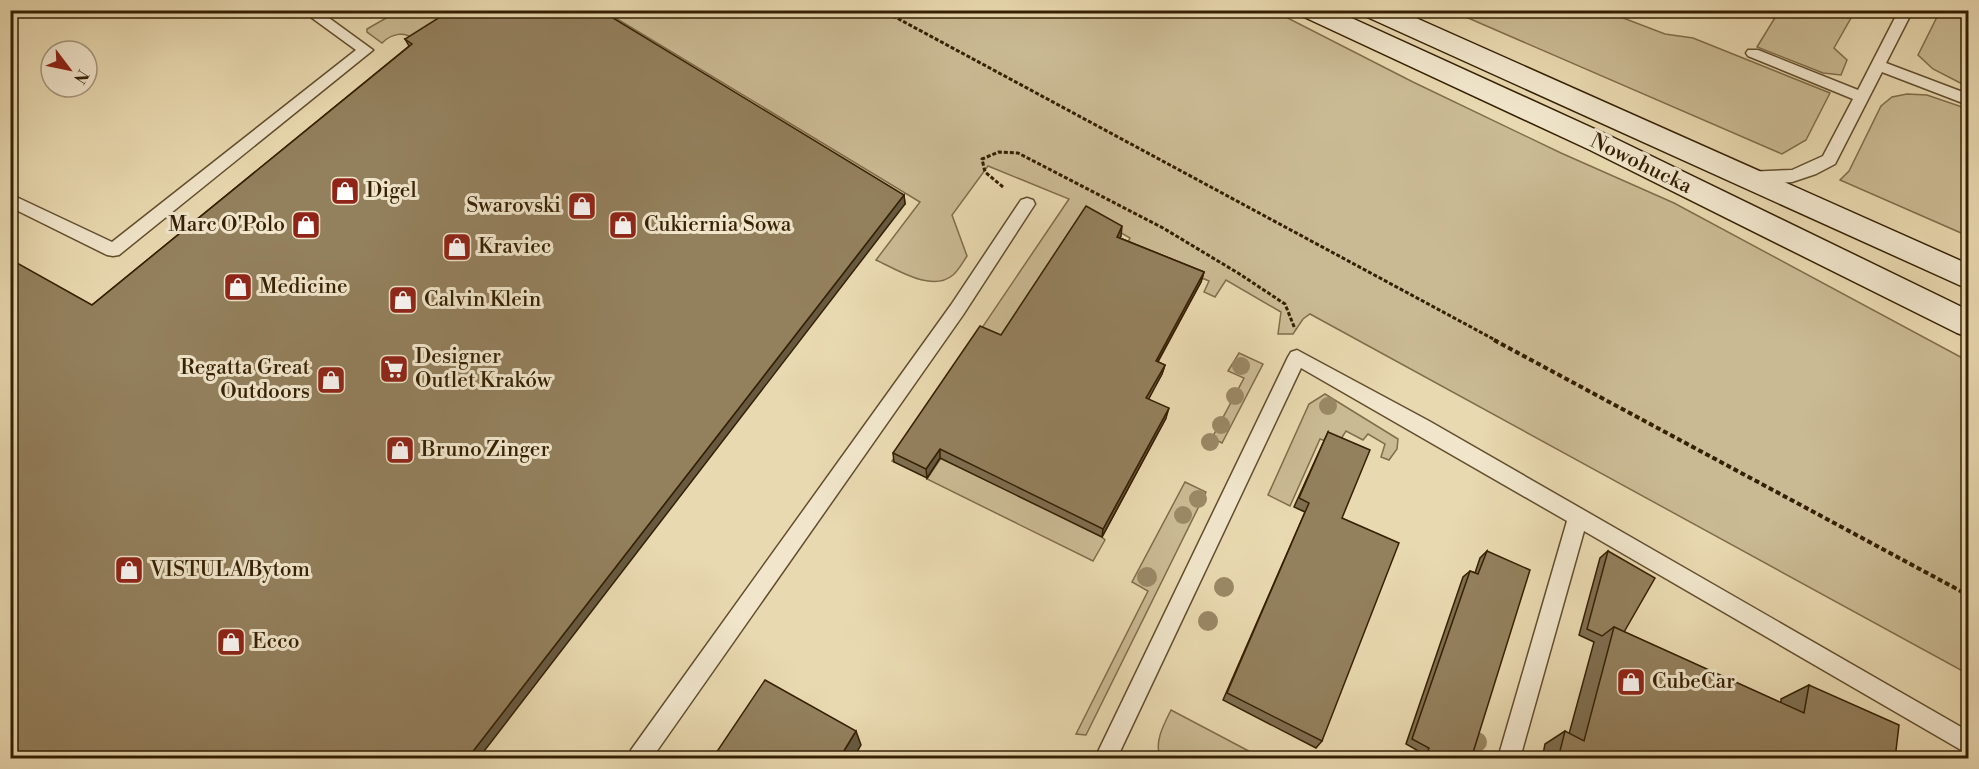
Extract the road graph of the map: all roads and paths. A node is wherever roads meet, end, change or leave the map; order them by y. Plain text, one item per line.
1 (308, 10) edge
2 (882, 10) edge
3 (1311, 10) edge
4 (1374, 10) edge
5 (1906, 10) edge
6 (1754, 53) dead end
7 (1878, 65) junction
8 (1861, 97) junction
9 (1968, 100) edge
10 (1735, 172) junction
11 (10, 200) edge
12 (1027, 204) joint
13 (1968, 277) edge
14 (1968, 324) edge
15 (1297, 357) junction
16 (1578, 518) junction
17 (1968, 595) edge
18 (1968, 743) edge
19 (639, 759) edge
20 (1106, 759) edge
21 (1509, 759) edge

1 - 11 lane
2 - 17 path
3 - 14 main road, Nowohucka
4 - 10 main road, Nowohucka
5 - 7 lane
6 - 8 lane
7 - 8 lane
7 - 9 lane
8 - 10 lane
10 - 13 main road, Nowohucka
12 - 15 path
12 - 19 lane
15 - 16 lane
15 - 20 lane
16 - 18 lane
16 - 21 lane

